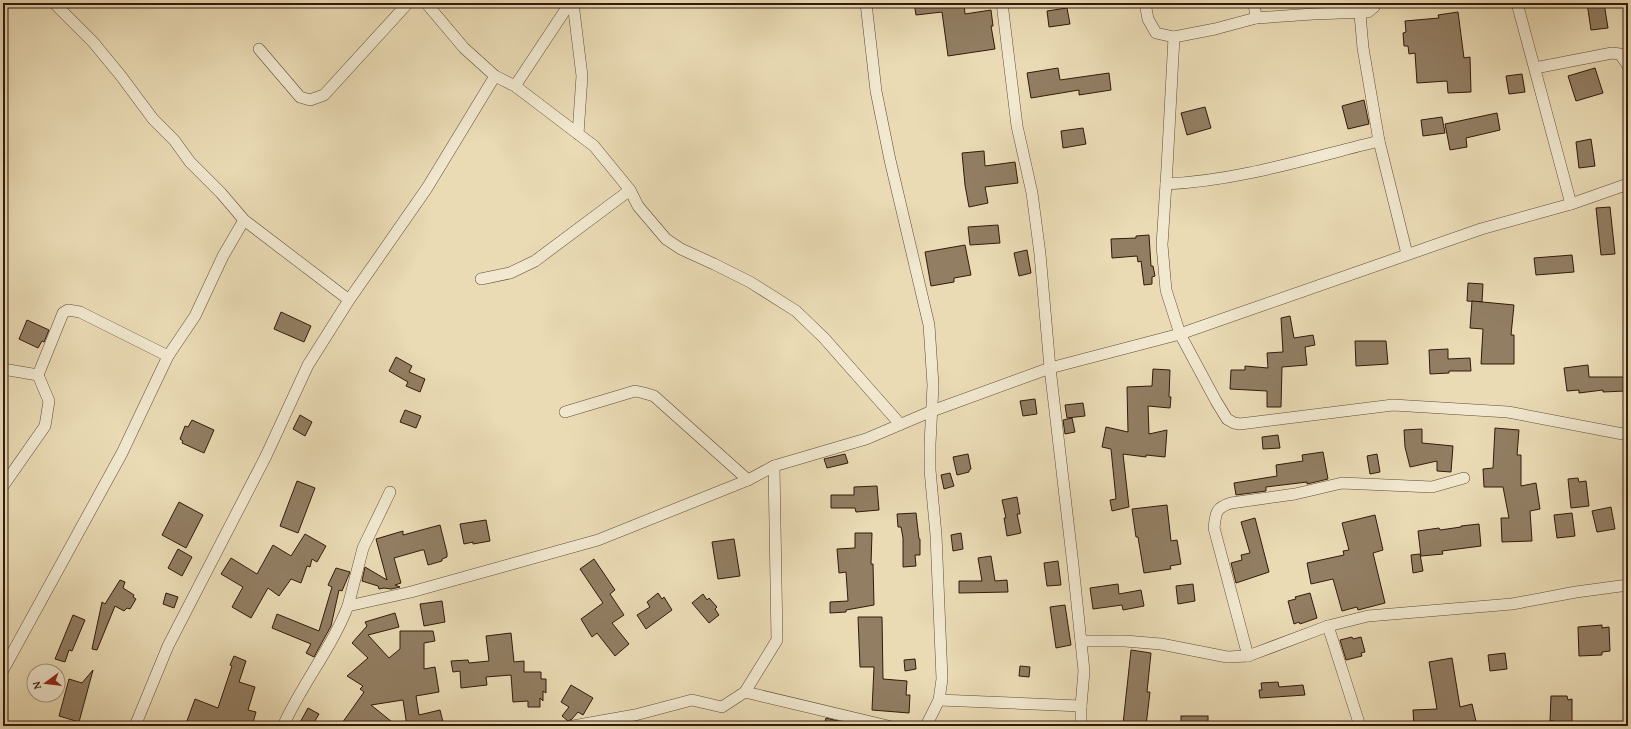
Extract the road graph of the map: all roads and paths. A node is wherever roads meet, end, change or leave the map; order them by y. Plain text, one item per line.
1 (54, 3) edge
2 (408, 3) edge
3 (426, 3) edge
4 (571, 3) edge
5 (866, 3) edge
6 (1002, 3) edge
7 (1145, 3) edge
8 (1254, 3) edge
9 (1376, 3) edge
10 (1517, 3) edge
11 (1360, 14) junction
12 (1256, 18) junction
13 (1174, 37) junction
14 (259, 49) dead end
15 (1628, 66) edge
16 (1535, 68) junction
17 (495, 76) junction
18 (515, 86) junction
19 (578, 134) junction
20 (1379, 141) junction
21 (1166, 184) junction
22 (1628, 184) edge
23 (630, 190) junction
24 (1571, 204) junction
25 (244, 220) junction
26 (1407, 254) junction
27 (481, 279) dead end
28 (349, 300) junction
29 (1180, 334) junction
30 (168, 356) junction
31 (3, 368) edge
32 (1050, 368) junction
33 (38, 375) junction
34 (932, 411) junction
35 (564, 412) dead end
36 (900, 424) junction
37 (1628, 435) edge
38 (774, 466) junction
39 (1464, 478) dead end
40 (748, 480) junction
41 (3, 486) edge
42 (390, 492) dead end
43 (1628, 585) edge
44 (348, 606) junction
45 (1328, 626) junction
46 (1081, 641) junction
47 (1248, 656) junction
48 (3, 670) edge
49 (745, 692) junction
50 (939, 700) junction
51 (1081, 706) junction
52 (135, 726) edge
53 (283, 726) edge
54 (573, 726) edge
55 (888, 726) edge
56 (926, 726) edge
57 (1081, 726) edge
58 (1360, 726) edge

1 - 25 street
2 - 14 street
3 - 17 street
4 - 18 street
4 - 19 street
5 - 34 street
6 - 32 street
7 - 13 street
8 - 12 street
9 - 11 street
10 - 16 street
11 - 12 street
11 - 20 street
12 - 13 street
13 - 21 street
15 - 16 street
16 - 24 street
17 - 18 street
17 - 28 street
18 - 19 street
19 - 23 street
20 - 21 street
20 - 26 street
21 - 29 street
22 - 24 street
23 - 27 street
23 - 36 street
24 - 26 street
25 - 28 street
25 - 30 street
26 - 29 street
28 - 52 street
29 - 32 street
29 - 37 street
30 - 33 street
30 - 48 street
31 - 33 street
32 - 34 street
32 - 46 street
33 - 41 street
34 - 36 street
34 - 50 street
35 - 40 street
36 - 38 street
38 - 40 street
38 - 49 street
39 - 47 street
40 - 44 street
42 - 44 street
43 - 45 street
44 - 53 street
45 - 47 street
45 - 58 street
46 - 47 street
46 - 51 street
49 - 54 street
49 - 55 street
50 - 51 street
50 - 56 street
51 - 57 street

